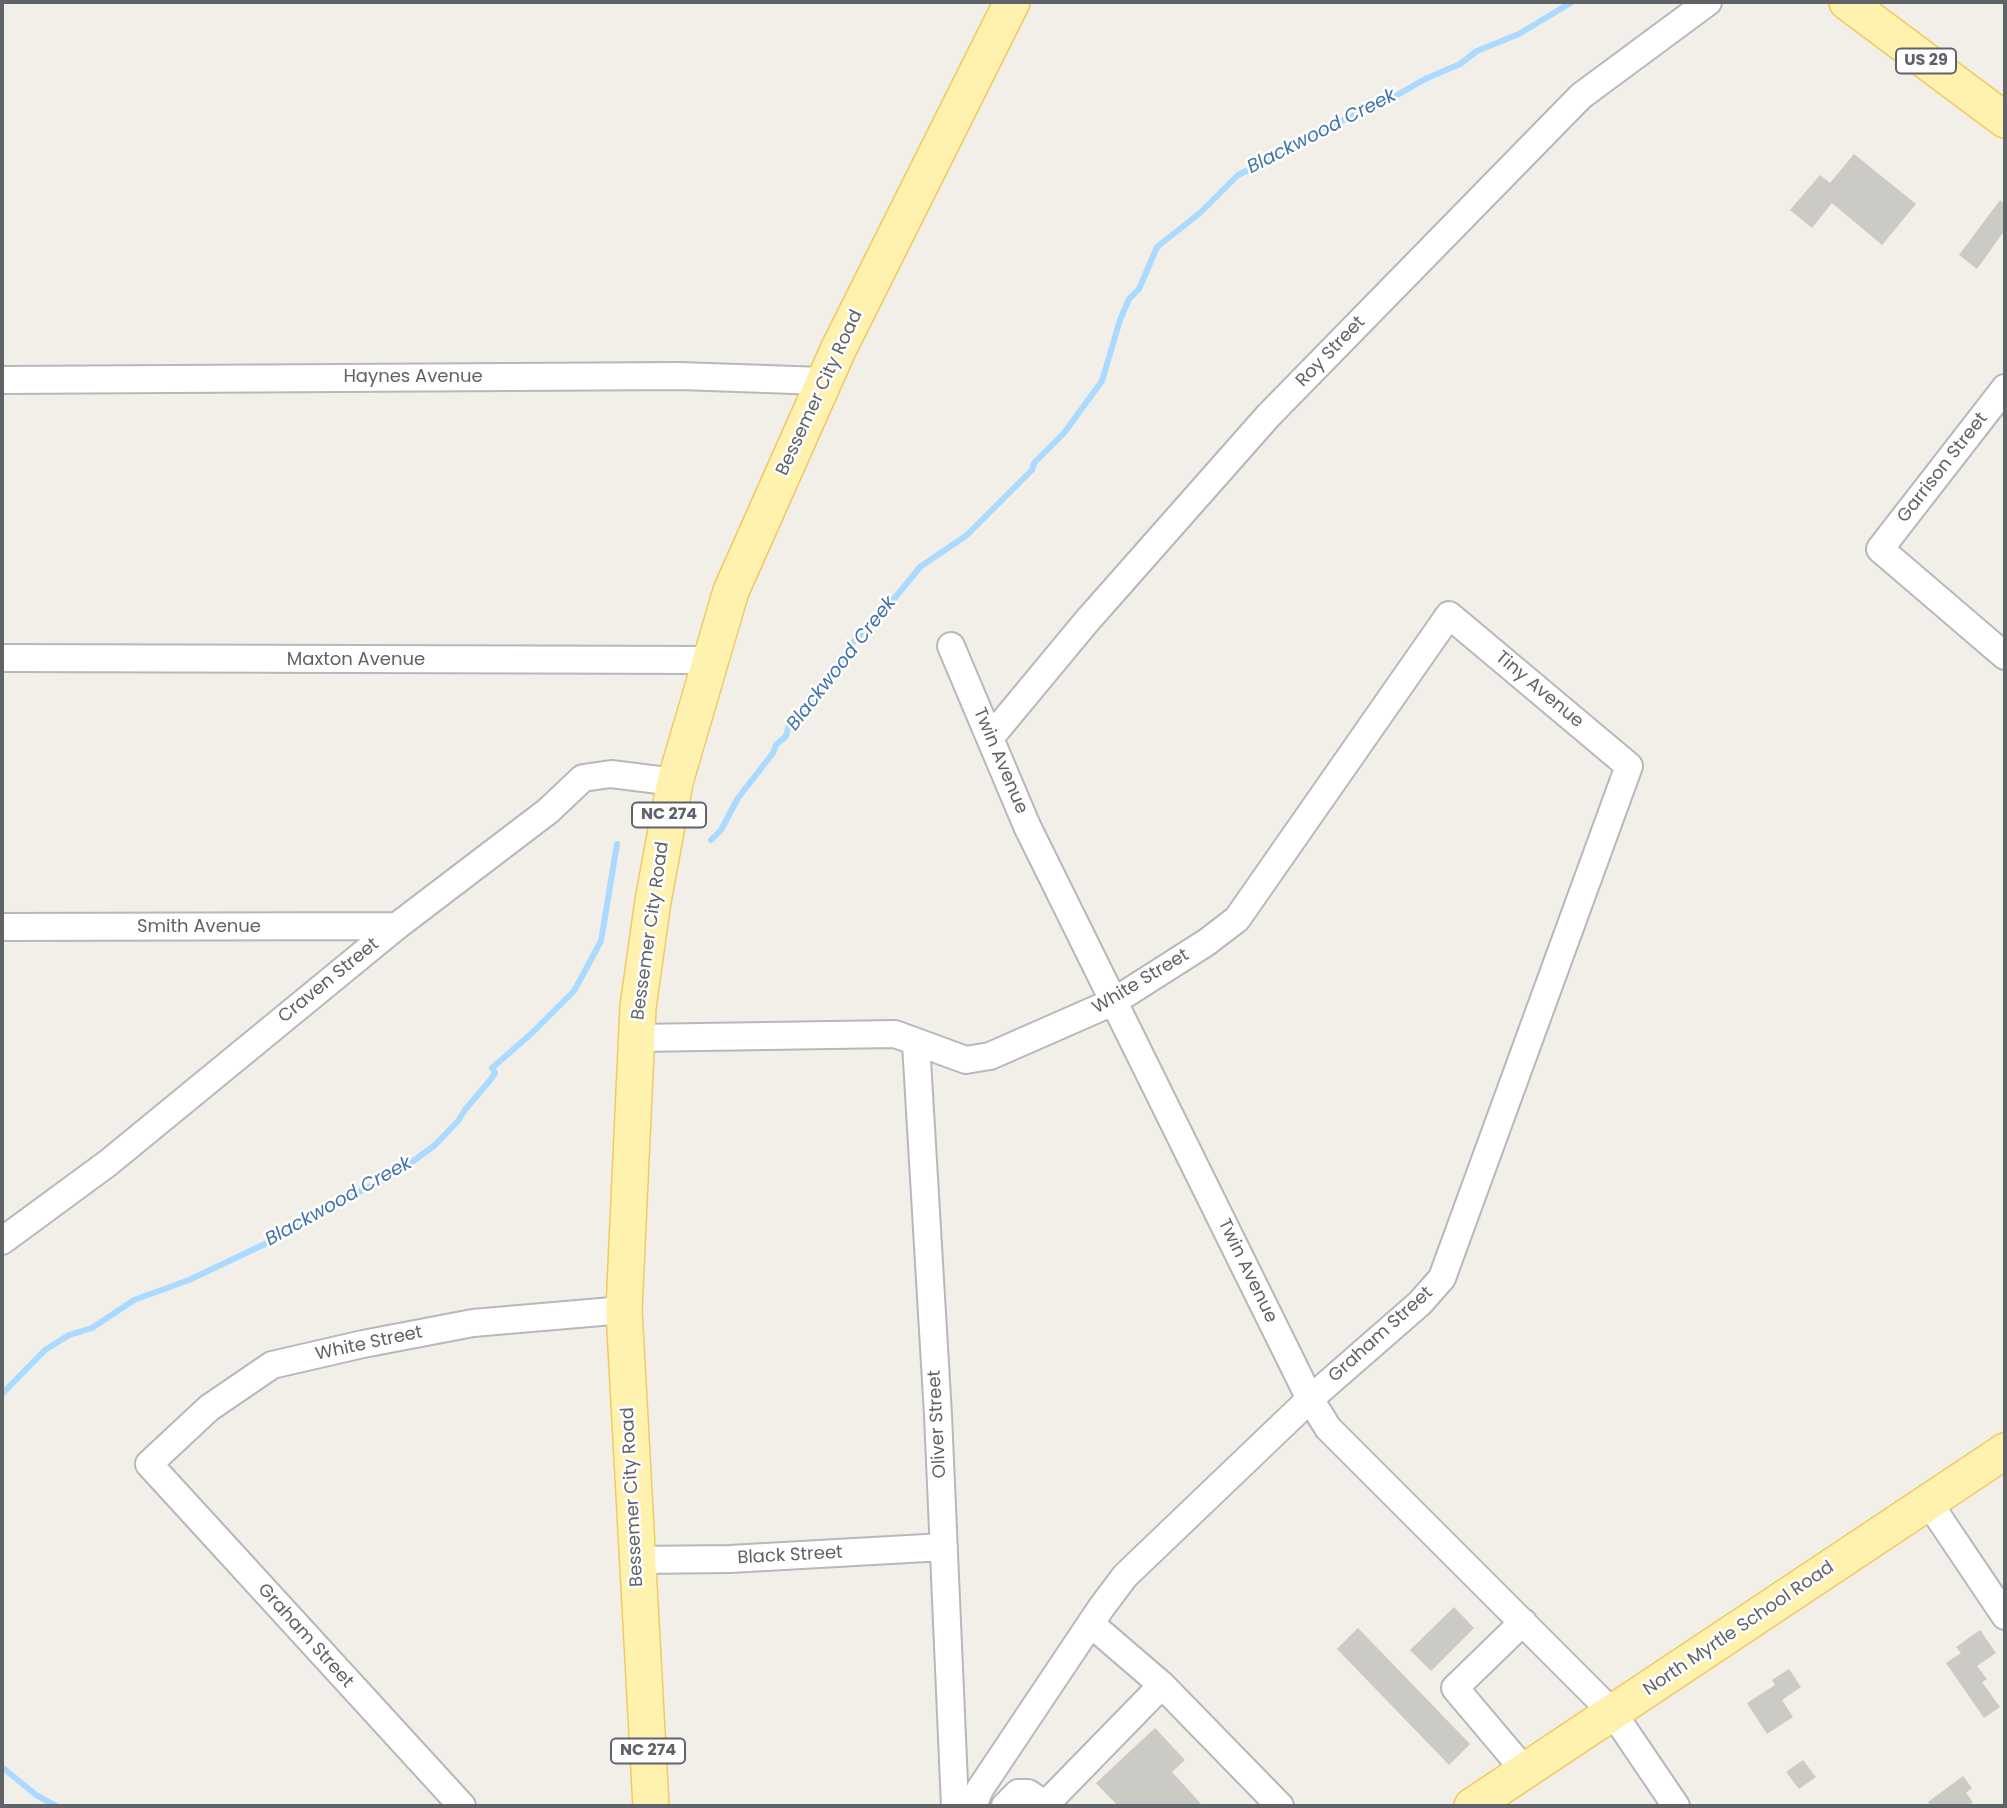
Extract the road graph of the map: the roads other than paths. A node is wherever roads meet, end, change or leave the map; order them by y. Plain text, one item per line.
1 (1012, 2) edge
2 (1708, 2) edge
3 (1847, 2) edge
4 (2005, 120) edge
5 (2, 380) edge
6 (823, 381) junction
7 (2005, 388) edge
8 (1449, 615) joint
9 (951, 646) dead end
10 (2005, 656) edge
11 (2, 658) edge
12 (710, 660) junction
13 (990, 738) junction
14 (1629, 766) joint
15 (675, 782) junction
16 (397, 926) junction
17 (2, 927) edge
18 (1113, 1002) junction
19 (637, 1038) junction
20 (916, 1043) junction
21 (2, 1241) edge
22 (624, 1310) junction
23 (1311, 1399) junction
24 (2005, 1451) edge
25 (149, 1464) joint
26 (1929, 1503) junction
27 (944, 1547) junction
28 (636, 1560) junction
29 (2005, 1616) edge
30 (1523, 1622) junction
31 (1091, 1623) junction
32 (1162, 1685) junction
33 (1613, 1713) junction
34 (1525, 1771) junction
35 (1047, 1805) edge
36 (462, 1806) edge
37 (651, 1806) edge
38 (955, 1806) edge
39 (972, 1806) edge
40 (1005, 1806) edge
41 (1280, 1806) edge
42 (1472, 1806) edge
43 (1676, 1806) edge

1 - 6 main road, Bessemer City Road / NC 274
2 - 13 street, Roy Street
3 - 4 main road, US 29
5 - 6 street, Haynes Avenue
6 - 12 main road, Bessemer City Road / NC 274
7 - 10 street, Garrison Street
8 - 14 street, Tiny Avenue
8 - 18 street, White Street
9 - 13 street, Twin Avenue
11 - 12 street, Maxton Avenue
12 - 15 main road, Bessemer City Road / NC 274
13 - 18 street, Twin Avenue
14 - 23 street, Graham Street
15 - 16 street, Craven Street
15 - 19 main road, Bessemer City Road / NC 274
16 - 17 street, Smith Avenue
16 - 21 street, Craven Street
18 - 20 street, White Street
18 - 23 street, Twin Avenue
19 - 20 street, White Street
19 - 22 main road, Bessemer City Road / NC 274
20 - 27 street, Oliver Street
22 - 25 street, White Street
22 - 28 main road, Bessemer City Road / NC 274
23 - 30 street, Twin Avenue
23 - 31 street, Graham Street
24 - 26 main road, North Myrtle School Road
25 - 36 street, Graham Street
26 - 29 street
26 - 33 main road, North Myrtle School Road
27 - 28 street, Black Street
27 - 38 street, Oliver Street
28 - 37 main road, Bessemer City Road / NC 274
30 - 33 street, Twin Avenue
30 - 34 street
31 - 32 street
31 - 39 street, Graham Street
32 - 35 street
32 - 41 street
33 - 34 main road, North Myrtle School Road
33 - 43 street, Twin Avenue
34 - 42 main road, North Myrtle School Road
35 - 40 street

